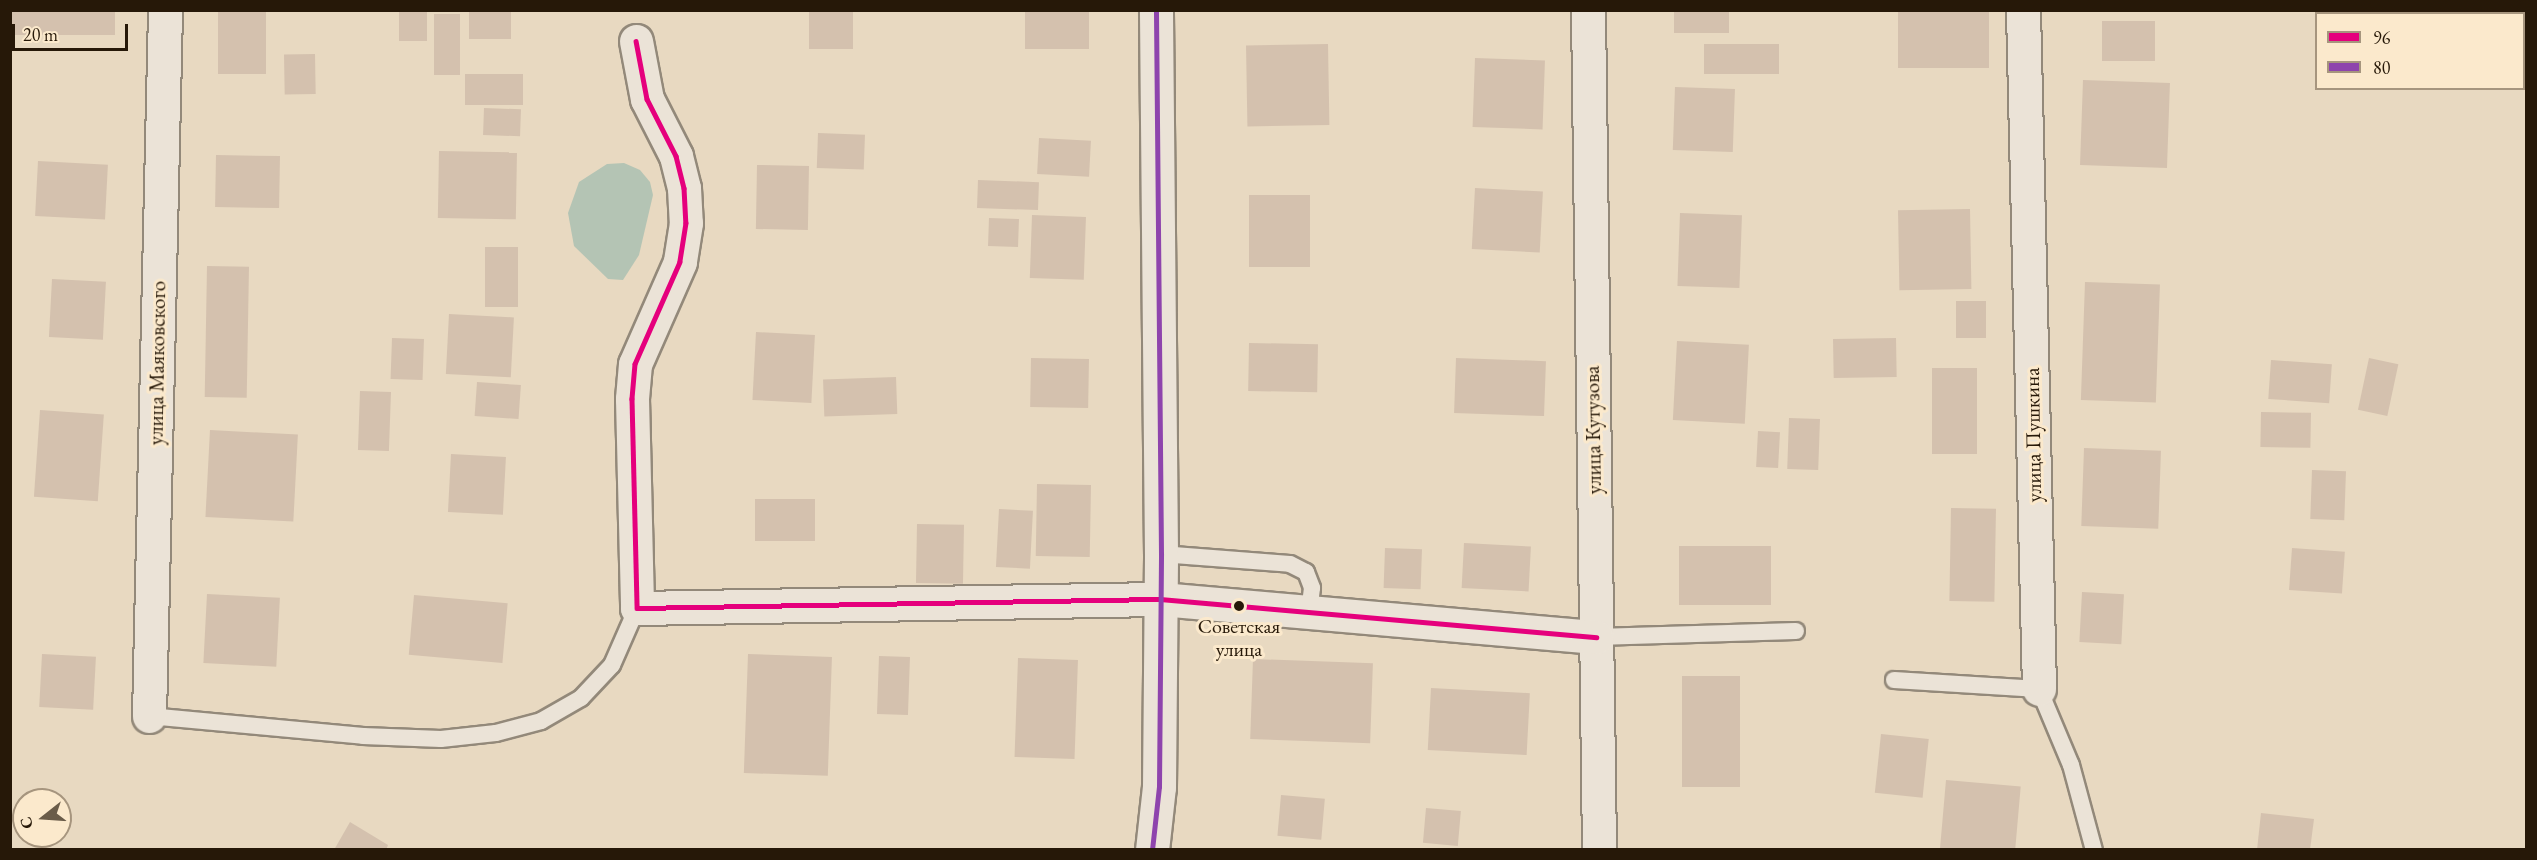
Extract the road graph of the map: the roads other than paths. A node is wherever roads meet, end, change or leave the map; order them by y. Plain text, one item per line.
1 (165, 10) edge
2 (1156, 10) edge
3 (1588, 10) edge
4 (2023, 10) edge
5 (636, 41) dead end
6 (1161, 554) junction
7 (1160, 598) junction
8 (638, 608) junction
9 (1309, 612) junction
10 (1796, 631) dead end
11 (1596, 638) junction
12 (1894, 680) dead end
13 (2040, 689) junction
14 (149, 716) joint
15 (1152, 849) edge
16 (1599, 849) edge
17 (2094, 849) edge

1 - 14 street, улица Маяковского
2 - 6 street
3 - 11 street, улица Кутузова
4 - 13 street, улица Пушкина
5 - 8 street
6 - 7 street
6 - 9 lane
7 - 8 street
7 - 9 street
7 - 15 street
8 - 14 lane
9 - 11 street
10 - 11 lane
11 - 16 street, улица Кутузова
12 - 13 lane
13 - 17 lane, улица Пушкина

